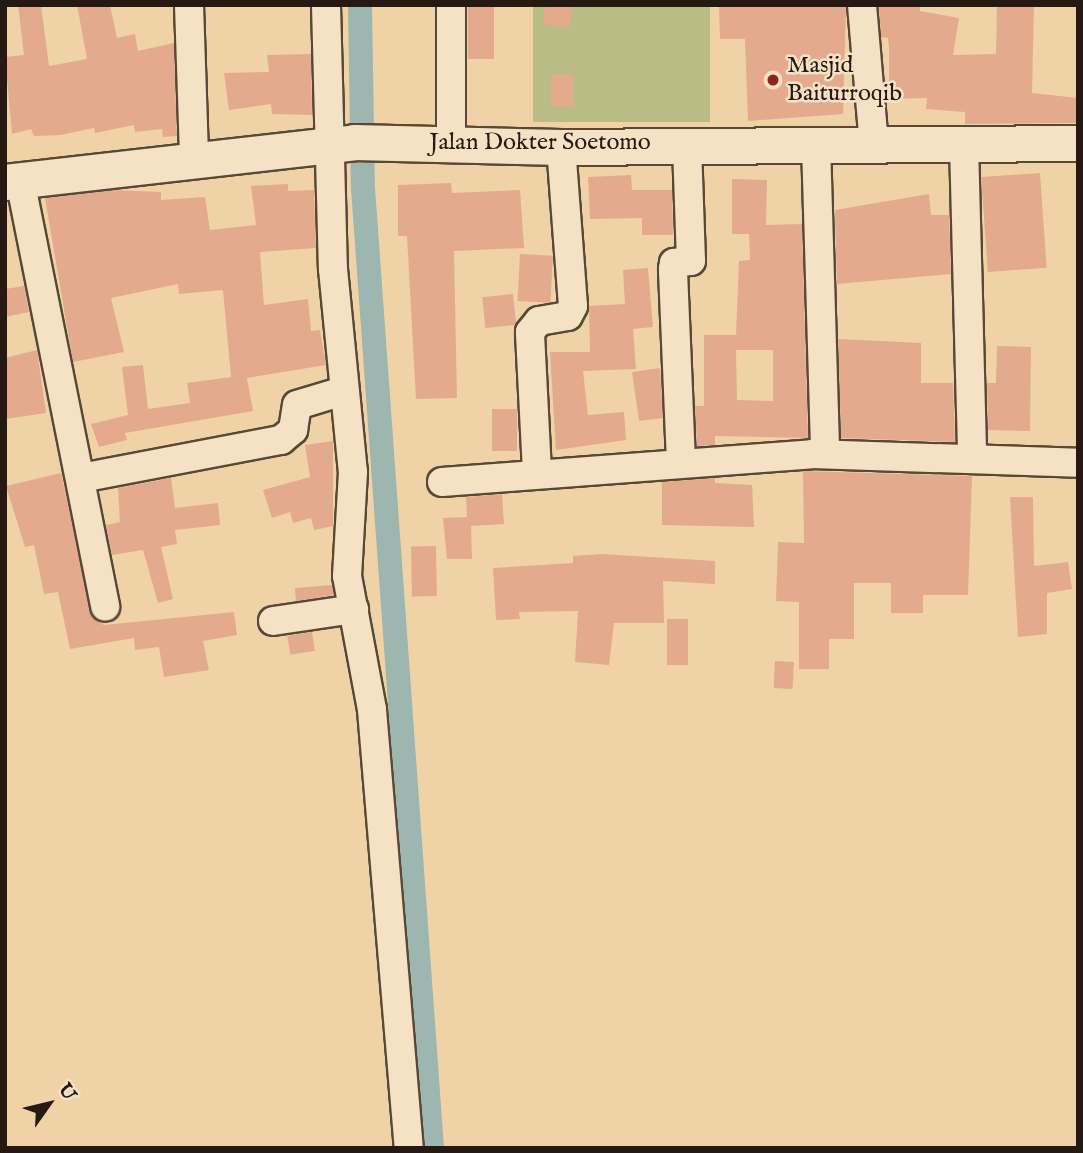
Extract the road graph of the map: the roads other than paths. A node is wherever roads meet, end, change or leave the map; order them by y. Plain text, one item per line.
1 (189, 5) edge
2 (326, 5) edge
3 (451, 5) edge
4 (862, 5) edge
5 (342, 143) junction
6 (1078, 143) edge
7 (451, 144) junction
8 (687, 144) junction
9 (816, 144) junction
10 (874, 144) junction
11 (964, 144) junction
12 (562, 147) junction
13 (194, 159) junction
14 (13, 181) edge
15 (343, 391) junction
16 (825, 454) junction
17 (972, 457) junction
18 (681, 462) junction
19 (1078, 463) edge
20 (537, 472) junction
21 (81, 478) junction
22 (442, 482) dead end
23 (105, 607) dead end
24 (354, 609) junction
25 (273, 621) dead end
26 (409, 1148) edge

1 - 13 street
2 - 5 street
3 - 7 street
4 - 10 street
5 - 7 street, Jalan Dokter Soetomo
5 - 13 street, Jalan Dokter Soetomo
5 - 15 street
6 - 11 street, Jalan Dokter Soetomo
7 - 12 street, Jalan Dokter Soetomo
8 - 9 street, Jalan Dokter Soetomo
8 - 12 street, Jalan Dokter Soetomo
8 - 18 street
9 - 10 street, Jalan Dokter Soetomo
9 - 16 street
10 - 11 street, Jalan Dokter Soetomo
11 - 17 street
12 - 20 street
13 - 14 street, Jalan Dokter Soetomo
14 - 21 street
15 - 21 street
15 - 24 street
16 - 17 street
16 - 18 street
17 - 19 street
18 - 20 street
20 - 22 street
21 - 23 street
24 - 25 street
24 - 26 street

